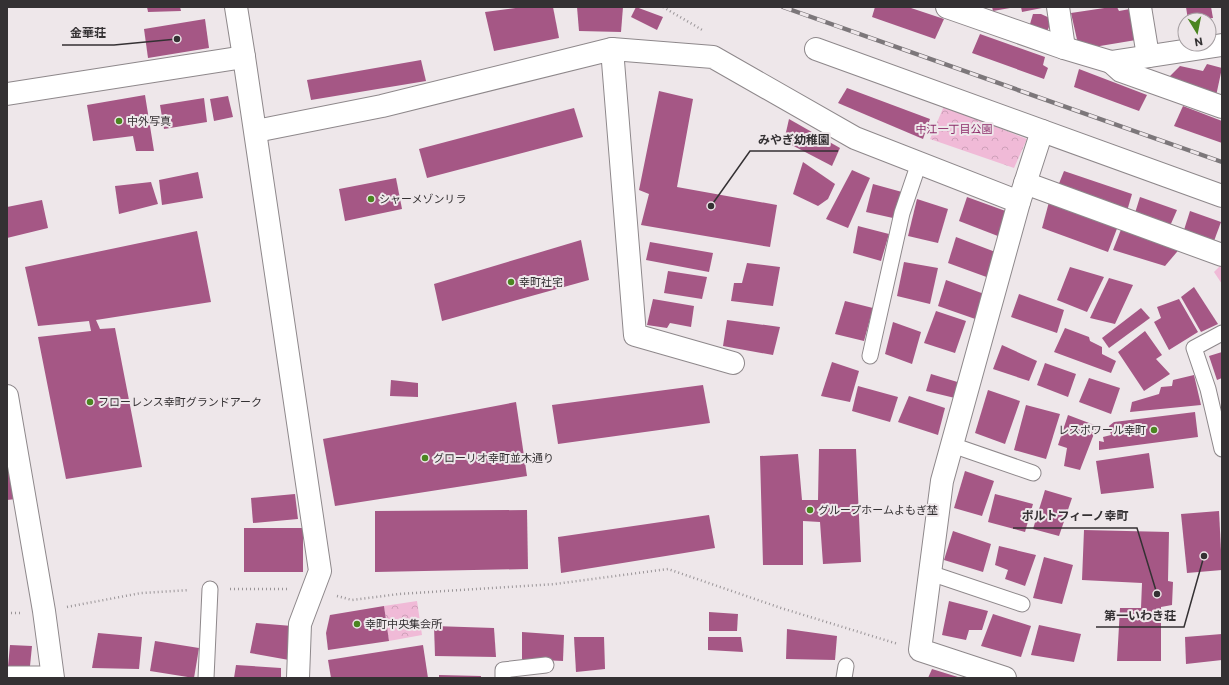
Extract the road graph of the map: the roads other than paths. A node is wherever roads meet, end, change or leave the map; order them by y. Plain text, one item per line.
1 (236, 7) edge
2 (947, 7) edge
3 (1058, 7) edge
4 (1140, 7) edge
5 (979, 13) edge
6 (1222, 45) edge
7 (1064, 48) junction
8 (612, 49) junction
9 (816, 49) dead end
10 (1148, 56) junction
11 (244, 57) junction
12 (1111, 62) junction
13 (7, 94) edge
14 (1222, 107) edge
15 (256, 131) junction
16 (1042, 131) junction
17 (919, 163) junction
18 (1022, 193) junction
19 (1222, 196) edge
20 (1222, 255) edge
21 (1222, 333) edge
22 (870, 356) dead end
23 (733, 363) dead end
24 (7, 396) edge
25 (952, 445) junction
26 (1222, 449) edge
27 (1033, 472) dead end
28 (930, 573) junction
29 (210, 589) road end
30 (1022, 604) dead end
31 (546, 665) dead end
32 (7, 674) edge
33 (53, 676) edge
34 (206, 678) edge
35 (298, 678) edge
36 (503, 678) edge
37 (1005, 678) edge

1 - 11 street
2 - 5 street
3 - 7 street
4 - 10 street
5 - 7 street
6 - 10 street
7 - 12 street
8 - 15 street
8 - 17 street
8 - 23 street
9 - 16 street
10 - 12 street
11 - 13 street
11 - 15 street
12 - 14 street
15 - 35 street
16 - 18 street
16 - 19 street
17 - 18 street
17 - 22 lane
18 - 20 street
18 - 25 street
21 - 26 lane
24 - 33 street
25 - 27 lane
25 - 28 street
28 - 30 lane
28 - 37 street
29 - 34 lane
31 - 36 lane
32 - 33 lane

